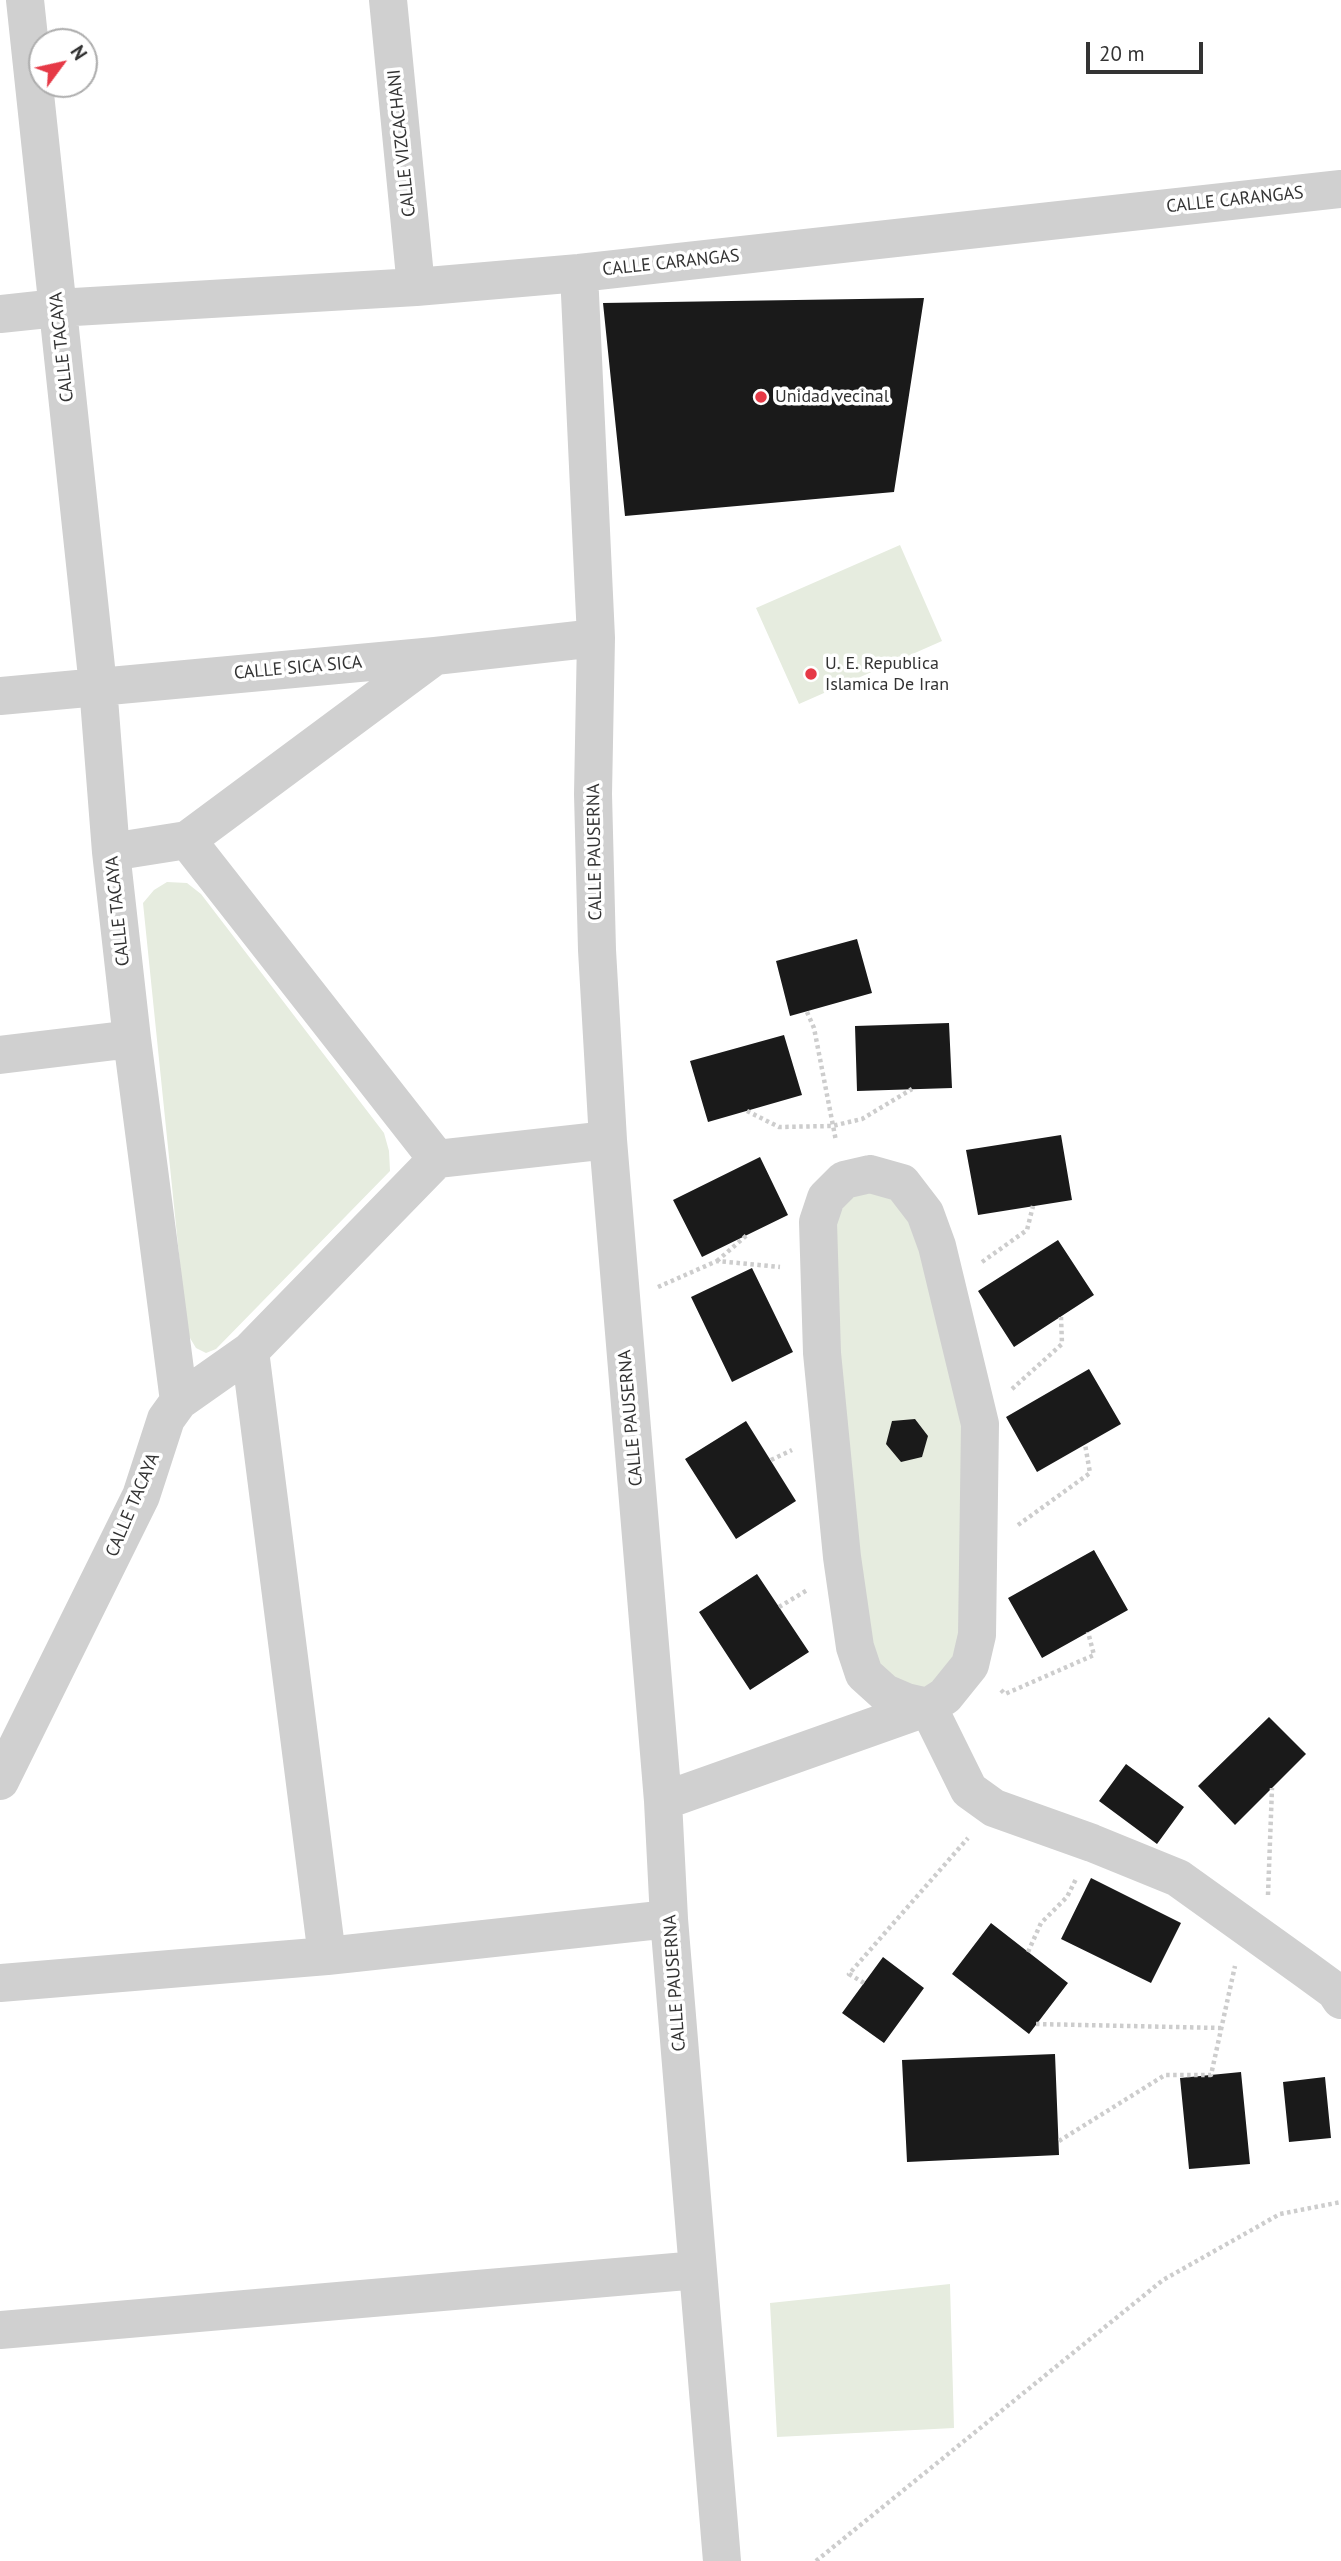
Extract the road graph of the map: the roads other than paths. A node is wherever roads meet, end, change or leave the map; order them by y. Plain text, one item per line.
1 (25, 0) edge
2 (388, 0) edge
3 (1341, 188) edge
4 (579, 273) junction
5 (416, 287) junction
6 (57, 308) junction
7 (0, 314) edge
8 (596, 638) junction
9 (435, 656) junction
10 (98, 686) junction
11 (0, 696) edge
12 (187, 840) junction
13 (111, 852) junction
14 (132, 1039) junction
15 (0, 1055) edge
16 (608, 1140) junction
17 (437, 1159) junction
18 (250, 1351) junction
19 (179, 1401) junction
20 (928, 1707) junction
21 (4, 1765) edge
22 (663, 1801) junction
23 (669, 1919) junction
24 (327, 1956) junction
25 (0, 1983) edge
26 (1341, 2000) edge
27 (698, 2270) junction
28 (0, 2330) edge
29 (722, 2561) edge

1 - 6 street, CALLE TACAYA
2 - 5 street, CALLE VIZCACHANI
3 - 4 street, CALLE CARANGAS
4 - 5 street, CALLE CARANGAS
4 - 8 street, CALLE PAUSERNA
5 - 6 street, CALLE CARANGAS
6 - 7 street, CALLE CARANGAS
6 - 10 street, CALLE TACAYA
8 - 9 street, CALLE SICA SICA
8 - 16 street, CALLE PAUSERNA
9 - 10 street, CALLE SICA SICA
9 - 12 street
10 - 11 street, CALLE SICA SICA
10 - 13 street, CALLE TACAYA
12 - 13 street
12 - 17 street
13 - 14 street, CALLE TACAYA
14 - 15 street
14 - 19 street, CALLE TACAYA
16 - 17 street
16 - 22 street, CALLE PAUSERNA
17 - 18 street
18 - 19 street
18 - 24 street
19 - 21 street, CALLE TACAYA
20 - 20 street
20 - 22 street
20 - 26 street
22 - 23 street, CALLE PAUSERNA
23 - 24 street
23 - 27 street, CALLE PAUSERNA
24 - 25 street
27 - 28 street
27 - 29 street, CALLE PAUSERNA

